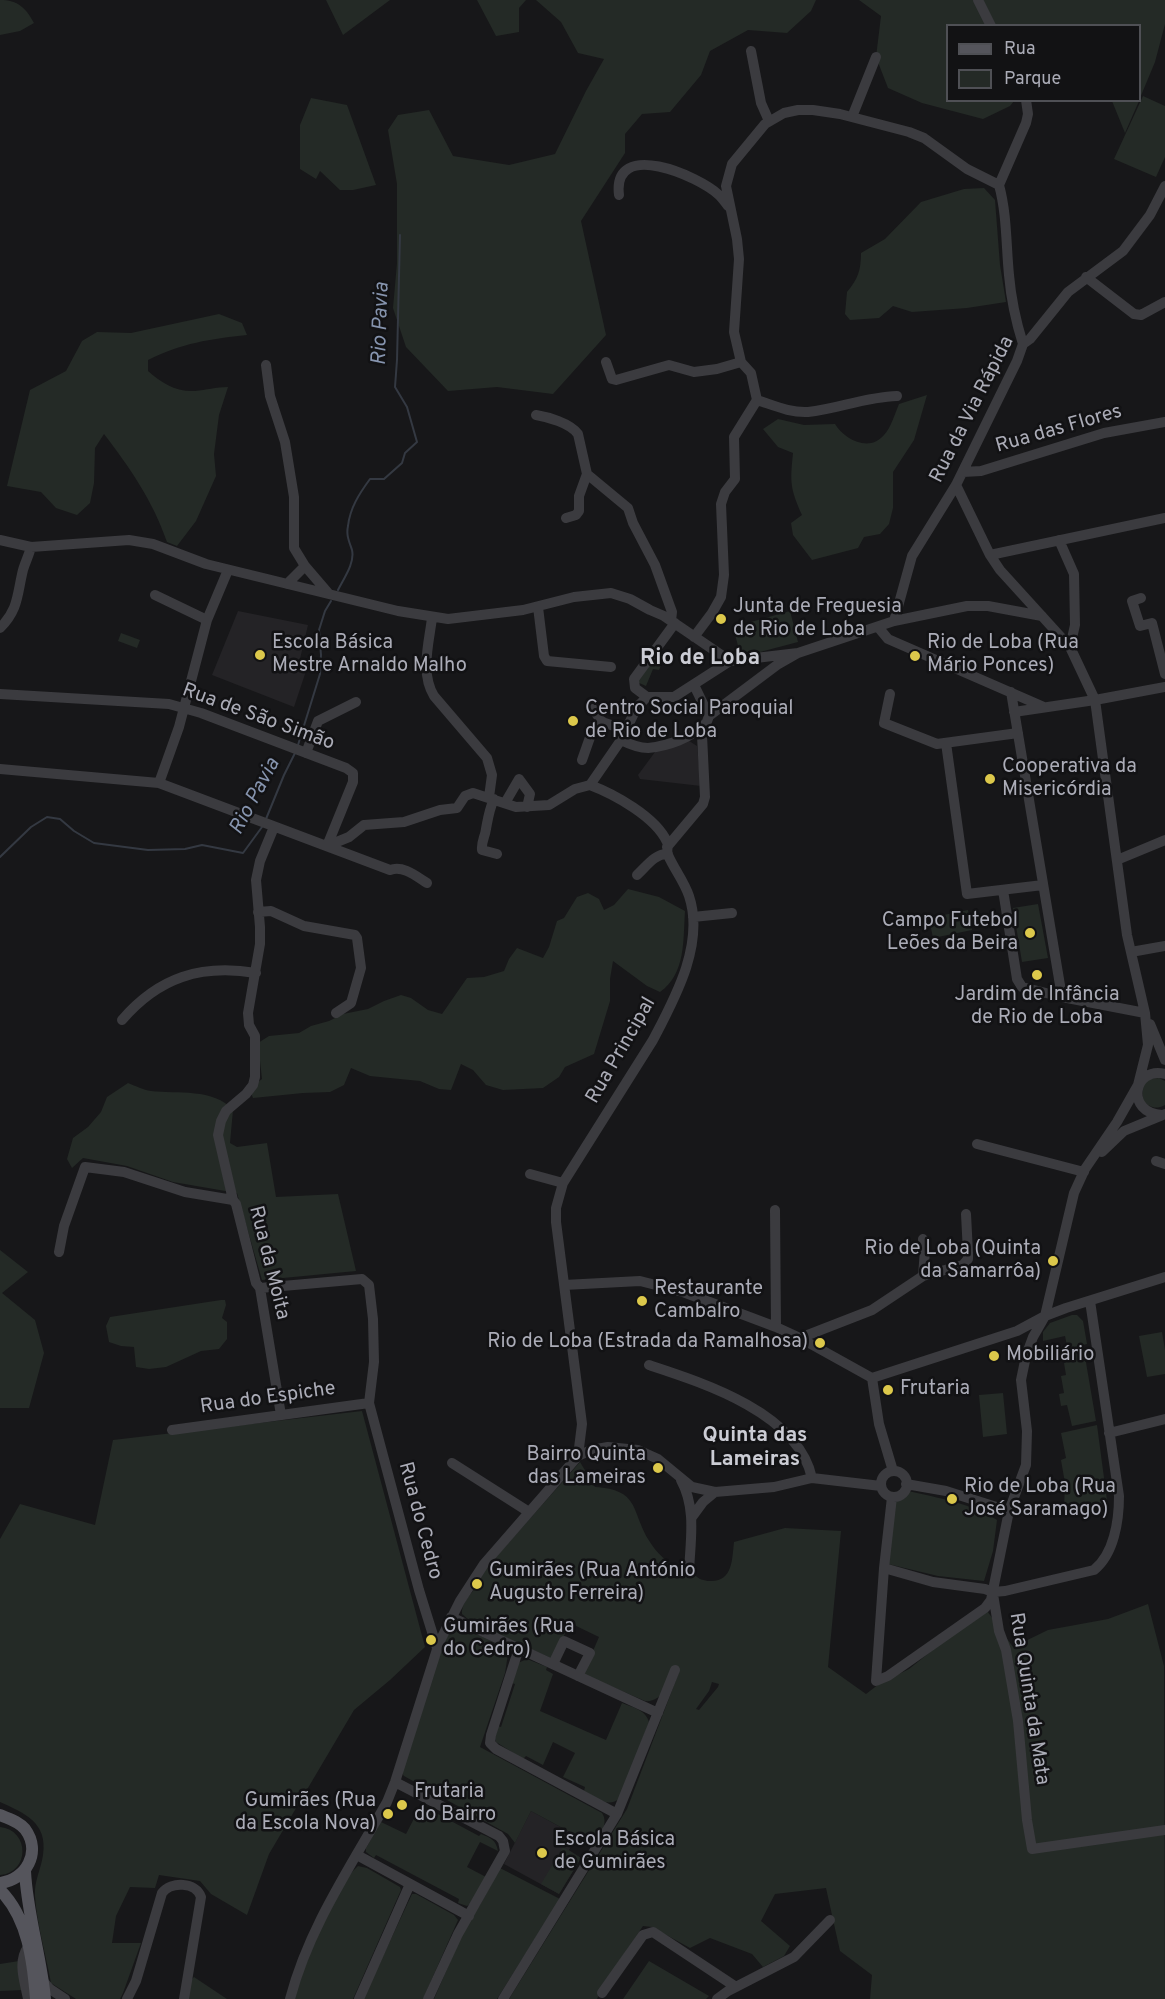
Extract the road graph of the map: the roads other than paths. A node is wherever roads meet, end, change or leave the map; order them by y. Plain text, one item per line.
1 (978, 0) edge
2 (990, 24) edge
3 (752, 51) dead end
4 (876, 57) dead end
5 (1026, 102) edge
6 (852, 117) junction
7 (769, 121) junction
8 (999, 185) junction
9 (1165, 186) edge
10 (619, 195) dead end
11 (730, 208) junction
12 (1086, 277) junction
13 (1165, 302) edge
14 (1023, 344) junction
15 (606, 362) dead end
16 (741, 362) junction
17 (266, 365) dead end
18 (897, 396) dead end
19 (757, 400) junction
20 (536, 415) dead end
21 (1165, 422) edge
22 (963, 472) junction
23 (587, 474) junction
24 (956, 485) junction
25 (566, 518) dead end
26 (1165, 518) edge
27 (0, 540) edge
28 (1059, 540) junction
29 (31, 547) junction
30 (990, 555) junction
31 (305, 566) junction
32 (228, 570) junction
33 (287, 584) junction
34 (330, 594) junction
35 (155, 595) dead end
36 (1141, 598) dead end
37 (538, 607) junction
38 (1043, 616) junction
39 (432, 618) junction
40 (207, 620) junction
41 (894, 621) junction
42 (673, 622) junction
43 (878, 627) junction
44 (0, 628) edge
45 (693, 637) junction
46 (1070, 647) junction
47 (775, 660) junction
48 (730, 661) junction
49 (611, 668) dead end
50 (1165, 674) edge
51 (694, 685) junction
52 (1165, 687) edge
53 (1011, 693) junction
54 (0, 694) edge
55 (890, 694) dead end
56 (647, 697) junction
57 (1095, 700) junction
58 (356, 702) dead end
59 (1044, 707) junction
60 (184, 708) junction
61 (593, 710) dead end
62 (1014, 712) junction
63 (707, 720) junction
64 (603, 722) junction
65 (1018, 734) junction
66 (623, 735) junction
67 (946, 743) junction
68 (306, 753) junction
69 (582, 760) dead end
70 (0, 769) edge
71 (159, 783) junction
72 (590, 785) junction
73 (496, 800) junction
74 (527, 807) junction
75 (267, 824) junction
76 (1165, 840) edge
77 (327, 846) junction
78 (668, 850) junction
79 (496, 854) dead end
80 (1117, 860) junction
81 (637, 875) dead end
82 (427, 883) dead end
83 (1043, 885) junction
84 (1003, 890) junction
85 (258, 912) junction
86 (732, 913) dead end
87 (693, 917) junction
88 (1165, 946) edge
89 (1131, 952) junction
90 (256, 973) junction
91 (1062, 997) junction
92 (336, 1013) dead end
93 (1145, 1013) junction
94 (123, 1020) dead end
95 (1165, 1060) edge
96 (1165, 1074) edge
97 (1138, 1085) junction
98 (1163, 1115) edge
99 (977, 1144) dead end
100 (1084, 1171) junction
101 (530, 1174) dead end
102 (563, 1183) junction
103 (233, 1200) junction
104 (775, 1210) dead end
105 (966, 1214) dead end
106 (923, 1239) dead end
107 (59, 1252) dead end
108 (923, 1276) junction
109 (1163, 1278) edge
110 (564, 1285) junction
111 (260, 1288) junction
112 (1090, 1301) junction
113 (1045, 1316) junction
114 (776, 1327) junction
115 (1017, 1331) junction
116 (800, 1338) junction
117 (1025, 1359) junction
118 (649, 1365) dead end
119 (872, 1378) junction
120 (369, 1403) junction
121 (281, 1415) junction
122 (1165, 1419) edge
123 (172, 1430) dead end
124 (1109, 1433) junction
125 (578, 1456) junction
126 (452, 1463) dead end
127 (893, 1471) junction
128 (680, 1478) junction
129 (812, 1478) junction
130 (906, 1484) junction
131 (881, 1486) junction
132 (714, 1492) junction
133 (892, 1497) junction
134 (1009, 1511) junction
135 (529, 1512) junction
136 (692, 1517) junction
137 (884, 1568) junction
138 (689, 1573) dead end
139 (993, 1592) junction
140 (451, 1617) junction
141 (437, 1648) junction
142 (519, 1648) junction
143 (553, 1665) junction
144 (675, 1670) dead end
145 (578, 1676) junction
146 (658, 1713) junction
147 (395, 1782) junction
148 (617, 1814) junction
149 (1, 1816) edge
150 (1165, 1830) edge
151 (357, 1855) junction
152 (25, 1871) junction
153 (0, 1883) edge
154 (410, 1884) junction
155 (0, 1890) edge
156 (469, 1916) junction
157 (830, 1920) dead end
158 (28, 1947) junction
159 (43, 1981) junction
160 (736, 1987) junction
161 (602, 1993) dead end
162 (28, 1999) edge
163 (36, 1999) edge
164 (45, 1999) edge
165 (65, 1999) edge
166 (126, 1999) edge
167 (184, 1999) edge
168 (290, 1999) edge
169 (359, 1999) edge
170 (428, 1999) edge
171 (503, 1999) edge
172 (717, 1999) edge

1 - 2 street
3 - 7 street
4 - 6 street
5 - 8 street
6 - 7 street
6 - 8 street
7 - 11 street
8 - 14 street
9 - 12 street, Rua da Via Rápida
10 - 11 street
11 - 16 street
12 - 13 street
12 - 14 street, Rua da Via Rápida
14 - 22 street, Rua da Via Rápida
15 - 16 street
16 - 19 street
17 - 31 street
18 - 19 street
19 - 45 street
20 - 23 street
21 - 22 street, Rua das Flores
22 - 24 street, Rua da Via Rápida
23 - 25 street
23 - 42 street
24 - 30 street
24 - 41 street, Rua da Via Rápida
26 - 28 street
27 - 29 street
28 - 30 street
28 - 46 street
29 - 32 street
29 - 44 street
30 - 38 street
31 - 33 street
31 - 34 street
32 - 33 street
32 - 40 street
33 - 34 street
34 - 39 street
35 - 40 street
36 - 50 street
37 - 39 street
37 - 42 street
37 - 49 street
38 - 41 street
38 - 46 street
39 - 73 street
40 - 60 street
41 - 43 street
42 - 45 street
42 - 56 street
43 - 47 street
43 - 53 street
45 - 48 street
46 - 57 street
47 - 48 street
47 - 63 street
48 - 51 street
51 - 56 street
51 - 63 street
52 - 57 street
53 - 59 street
53 - 62 street
54 - 60 street, Rua de São Simão
55 - 67 street
56 - 66 street
57 - 59 street
57 - 80 street
58 - 68 street
59 - 62 street
60 - 68 street, Rua de São Simão
60 - 71 street
61 - 64 street
62 - 65 street
63 - 66 street
63 - 78 street
64 - 66 street
64 - 69 street
65 - 67 street
65 - 83 street
66 - 72 street
67 - 84 street
68 - 77 street, Rua de São Simão
70 - 71 street
71 - 75 street
72 - 74 street
72 - 78 street, Rua Principal
73 - 74 street
73 - 74 street
73 - 77 street
73 - 79 street
75 - 77 street
75 - 85 street
76 - 80 street
77 - 82 street
78 - 81 street
78 - 87 street, Rua Principal
80 - 89 street
83 - 84 street
83 - 91 street
84 - 91 street
85 - 90 street
85 - 92 street
86 - 87 street
87 - 102 street, Rua Principal
88 - 89 street
89 - 93 street
90 - 94 street
90 - 103 street
91 - 93 street
93 - 95 street
93 - 97 street
96 - 97 street
97 - 98 street
97 - 100 street
98 - 100 street
99 - 100 street
100 - 113 street
101 - 102 street
102 - 110 street, Rua Principal
103 - 107 street, Rua da Moita
103 - 111 street, Rua da Moita
104 - 114 street
105 - 108 street
106 - 108 street
108 - 116 street
109 - 112 street
110 - 114 street
110 - 125 street, Rua Principal
111 - 120 street
111 - 121 street, Rua da Moita
112 - 113 street
112 - 124 street
113 - 115 street
113 - 117 street
114 - 116 street
115 - 117 street
115 - 119 street
116 - 119 street
117 - 134 street
118 - 129 street
119 - 127 street
120 - 121 street, Rua do Espiche
120 - 141 street, Rua do Cedro
121 - 123 street, Rua do Espiche
122 - 124 street
124 - 139 street
125 - 128 street
125 - 135 street
126 - 135 street
127 - 130 street
127 - 131 street
128 - 132 street
128 - 136 street
129 - 131 street
129 - 132 street
130 - 133 street
130 - 134 street
131 - 133 street
132 - 136 street
133 - 137 street
134 - 139 street
135 - 140 street
136 - 138 street
137 - 139 street
137 - 139 street
139 - 150 street, Rua Quinta da Mata
140 - 141 street
140 - 142 street
141 - 147 street
142 - 143 street
142 - 148 street
143 - 145 street
143 - 145 street
144 - 146 street
145 - 146 street
146 - 148 street
147 - 151 street
147 - 156 street
148 - 171 street
149 - 152 main road
151 - 154 street
151 - 168 street
152 - 153 main road
152 - 159 main road
154 - 156 street
154 - 169 street
155 - 158 main road
156 - 170 street
157 - 160 street
158 - 162 street
158 - 163 main road
159 - 164 main road
159 - 165 street
160 - 161 street
160 - 172 street
166 - 167 street

